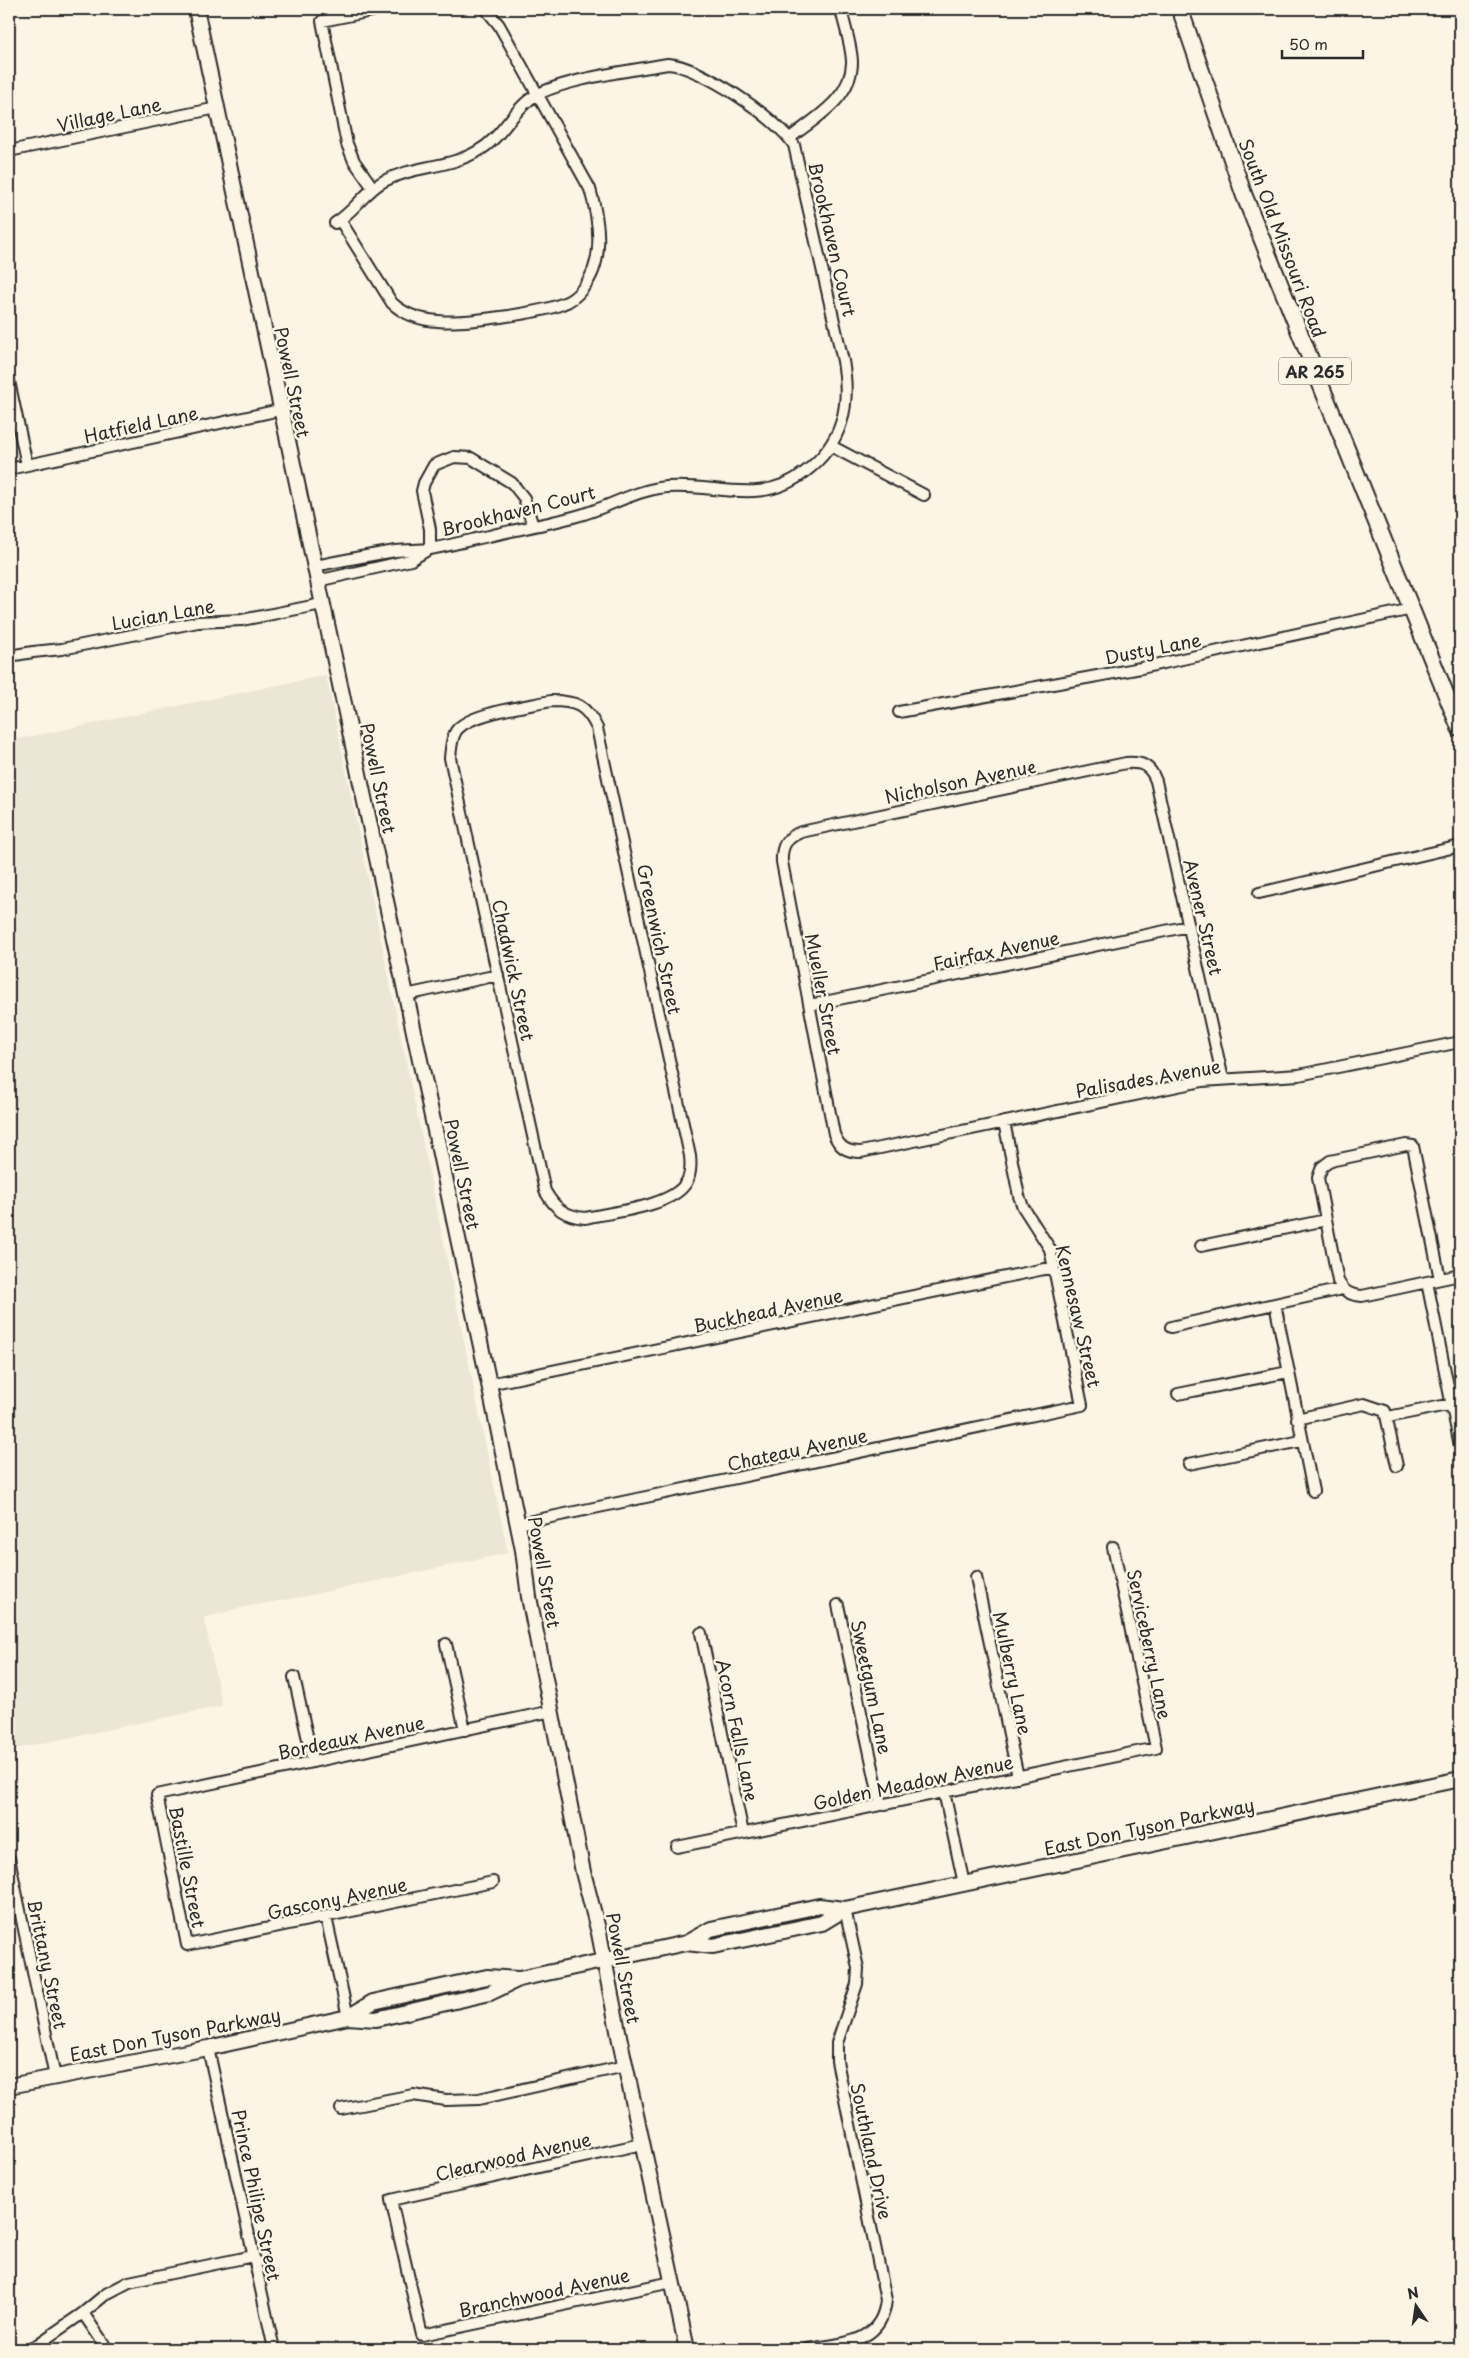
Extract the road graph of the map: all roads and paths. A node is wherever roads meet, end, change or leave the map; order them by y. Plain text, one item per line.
1 (196, 9) edge
2 (382, 9) edge
3 (486, 9) edge
4 (840, 9) edge
5 (1180, 9) edge
6 (538, 93) junction
7 (217, 108) junction
8 (790, 138) junction
9 (9, 152) edge
10 (373, 188) junction
11 (9, 381) edge
12 (280, 410) junction
13 (831, 446) junction
14 (27, 466) junction
15 (9, 470) edge
16 (924, 495) dead end
17 (533, 526) junction
18 (430, 548) junction
19 (314, 566) junction
20 (317, 581) junction
21 (322, 604) junction
22 (1412, 610) junction
23 (9, 656) edge
24 (582, 706) joint
25 (899, 712) dead end
26 (1460, 729) edge
27 (1146, 765) joint
28 (784, 842) joint
29 (1460, 846) edge
30 (1259, 892) dead end
31 (1189, 926) junction
32 (498, 975) junction
33 (406, 995) junction
34 (810, 1005) junction
35 (1460, 1042) edge
36 (1223, 1079) junction
37 (1004, 1122) junction
38 (843, 1149) joint
39 (561, 1211) joint
40 (1326, 1220) junction
41 (1200, 1246) dead end
42 (1054, 1267) junction
43 (1460, 1275) edge
44 (1440, 1279) junction
45 (1427, 1282) junction
46 (1342, 1289) junction
47 (1275, 1304) junction
48 (1171, 1326) dead end
49 (1288, 1372) junction
50 (489, 1384) junction
51 (1178, 1394) dead end
52 (1452, 1404) junction
53 (1082, 1405) joint
54 (1388, 1417) junction
55 (1297, 1419) junction
56 (1301, 1441) junction
57 (1460, 1446) edge
58 (1189, 1464) dead end
59 (1396, 1466) dead end
60 (1313, 1491) dead end
61 (518, 1524) junction
62 (1113, 1547) dead end
63 (976, 1577) dead end
64 (838, 1605) dead end
65 (702, 1633) dead end
66 (446, 1644) dead end
67 (294, 1677) dead end
68 (552, 1711) junction
69 (465, 1730) junction
70 (1156, 1748) joint
71 (313, 1762) junction
72 (1018, 1777) junction
73 (1460, 1779) edge
74 (944, 1792) junction
75 (157, 1795) joint
76 (881, 1805) junction
77 (743, 1834) junction
78 (677, 1847) dead end
79 (9, 1858) edge
80 (493, 1882) dead end
81 (964, 1884) junction
82 (846, 1909) junction
83 (326, 1917) junction
84 (187, 1945) joint
85 (604, 1960) junction
86 (348, 2017) junction
87 (208, 2048) junction
88 (625, 2066) junction
89 (55, 2077) junction
90 (9, 2086) edge
91 (341, 2109) dead end
92 (642, 2144) junction
93 (254, 2256) junction
94 (672, 2282) junction
95 (83, 2313) junction
96 (422, 2335) joint
97 (31, 2349) edge
98 (105, 2349) edge
99 (274, 2349) edge
100 (687, 2349) edge
101 (808, 2349) edge

1 - 7 street, Powell Street
2 - 10 street
3 - 6 street
4 - 8 street
5 - 22 main road, South Old Missouri Road / AR 265
6 - 8 street, Brookhaven Court
6 - 10 street, Brookhaven Court
6 - 10 street, Brookhaven Court
7 - 9 street, Village Lane
7 - 12 street, Powell Street
8 - 13 street, Brookhaven Court
11 - 14 street
12 - 14 street, Hatfield Lane
12 - 19 street, Powell Street
13 - 16 street
13 - 17 street, Brookhaven Court
14 - 15 street, Hatfield Lane
17 - 18 street, Brookhaven Court
17 - 18 street
18 - 19 street, Brookhaven Court
18 - 20 street, Brookhaven Court
19 - 20 street, Powell Street
20 - 21 street, Powell Street
21 - 23 street, Lucian Lane
21 - 33 street, Powell Street
22 - 25 street, Dusty Lane
22 - 26 main road, South Old Missouri Road / AR 265
24 - 32 street, Chadwick Street
24 - 39 street, Greenwich Street
27 - 28 street, Nicholson Avenue
27 - 31 street, Avener Street
28 - 34 street, Mueller Street
29 - 30 street
31 - 34 street, Fairfax Avenue
31 - 36 street, Avener Street
32 - 33 street
32 - 39 street, Chadwick Street
33 - 50 street, Powell Street
34 - 38 street, Mueller Street
35 - 36 street, Palisades Avenue
36 - 37 street, Palisades Avenue
37 - 38 street, Palisades Avenue
37 - 42 street, Kennesaw Street
40 - 41 street
40 - 44 street
40 - 46 street
42 - 50 street, Buckhead Avenue
42 - 53 street, Kennesaw Street
43 - 44 street
44 - 45 street
45 - 46 street
45 - 52 street
46 - 47 street
47 - 48 street
47 - 49 street
49 - 51 street
49 - 55 street
50 - 61 street, Powell Street
52 - 54 street
52 - 57 street
53 - 61 street, Chateau Avenue
54 - 55 street
54 - 59 street
55 - 56 street
56 - 58 street
56 - 60 street
61 - 68 street, Powell Street
62 - 70 street, Serviceberry Lane
63 - 72 street, Mulberry Lane
64 - 76 street, Sweetgum Lane
65 - 77 street, Acorn Falls Lane
66 - 69 street
67 - 71 street
68 - 69 street, Bordeaux Avenue
68 - 85 street, Powell Street
69 - 71 street, Bordeaux Avenue
70 - 72 street, Golden Meadow Avenue
71 - 75 street, Bordeaux Avenue
72 - 74 street, Golden Meadow Avenue
73 - 81 street, East Don Tyson Parkway
74 - 76 street, Golden Meadow Avenue
74 - 81 street
75 - 84 street, Bastille Street
76 - 77 street, Golden Meadow Avenue
77 - 78 street, Golden Meadow Avenue
79 - 89 street, Brittany Street
80 - 83 street, Gascony Avenue
81 - 82 street, East Don Tyson Parkway
82 - 85 street, East Don Tyson Parkway
82 - 101 street, Southland Drive
83 - 84 street, Gascony Avenue
83 - 86 street
85 - 86 street, East Don Tyson Parkway
85 - 88 street, Powell Street
86 - 87 street, East Don Tyson Parkway
87 - 89 street, East Don Tyson Parkway
87 - 93 street, Prince Philipe Street
88 - 91 street
88 - 92 street, Powell Street
89 - 90 street, East Don Tyson Parkway
92 - 94 street, Powell Street
92 - 96 street, Clearwood Avenue
93 - 95 street
93 - 99 street, Prince Philipe Street
94 - 96 street, Branchwood Avenue
94 - 100 street, Powell Street
95 - 97 street
95 - 98 street

